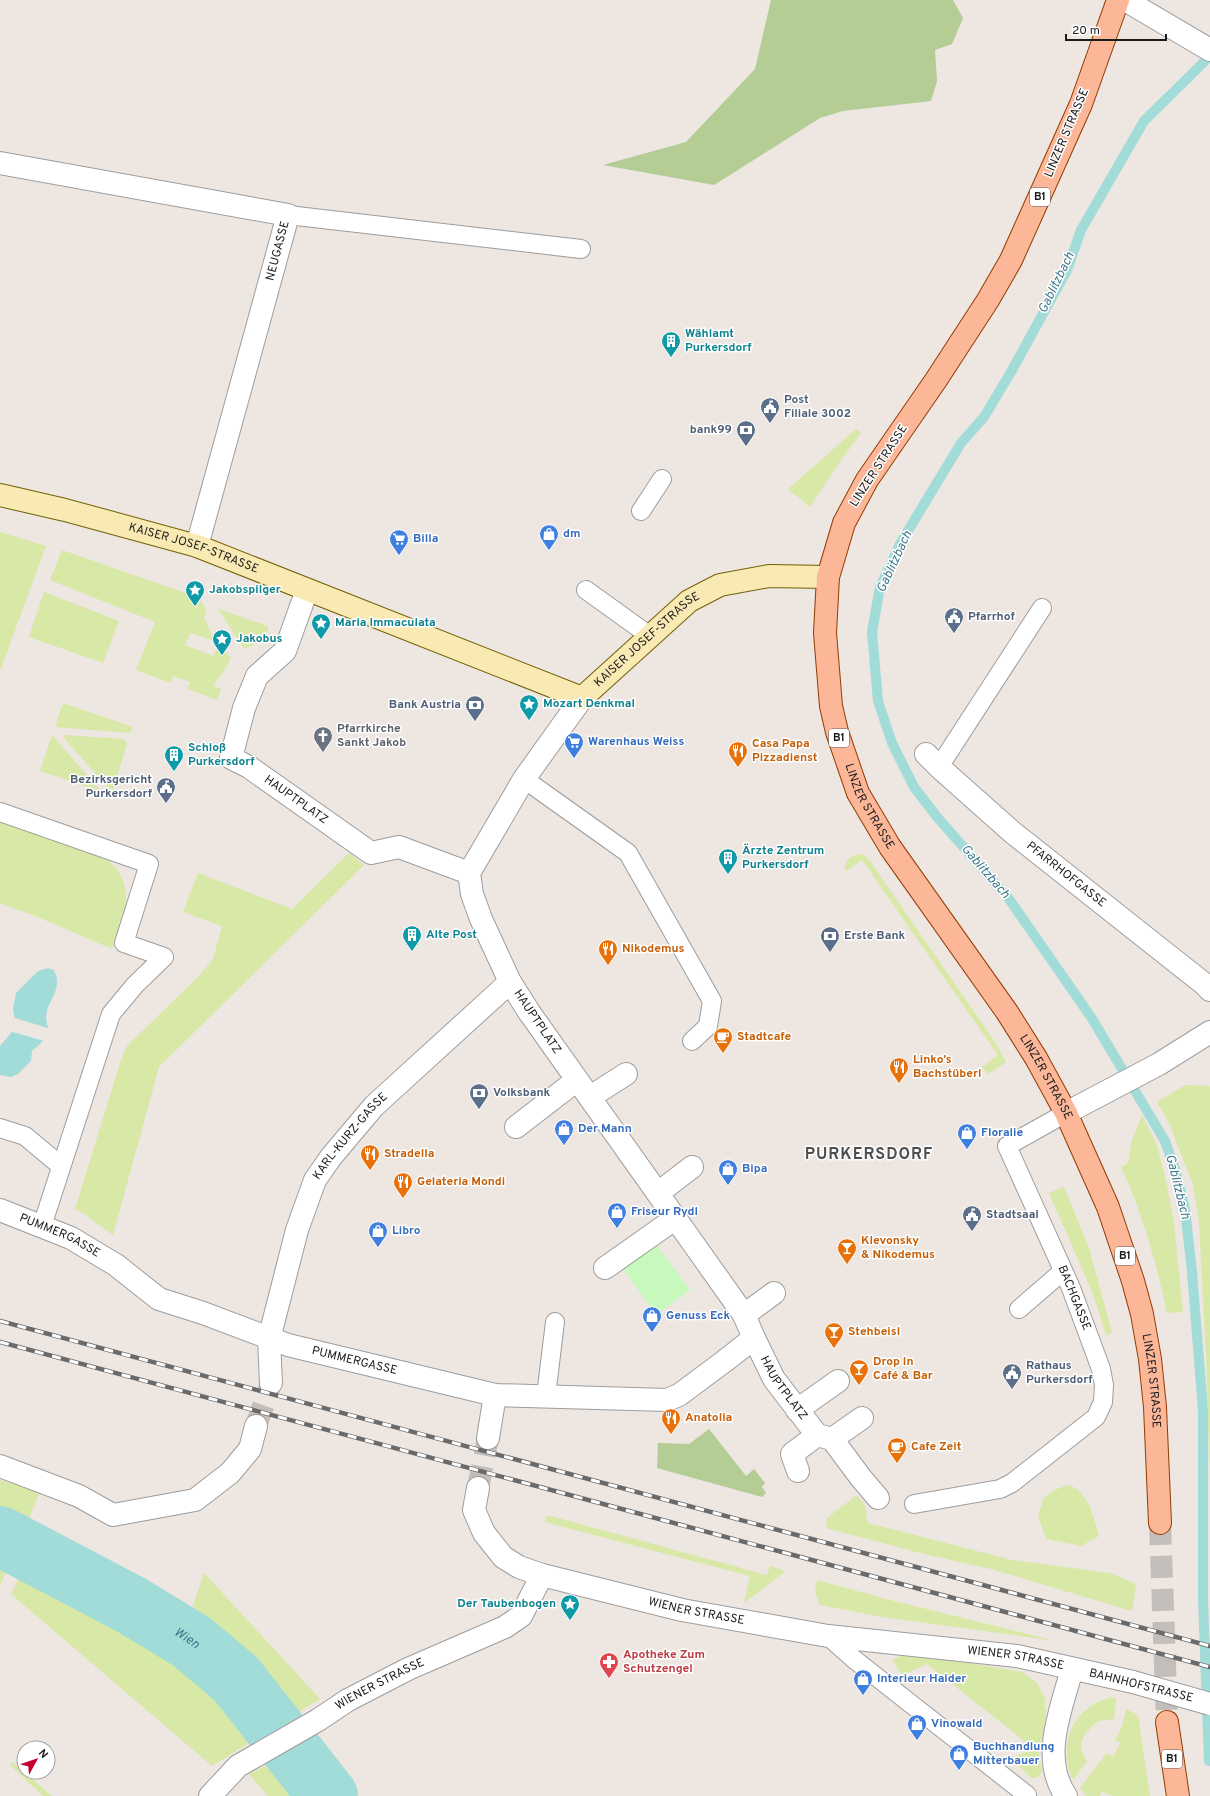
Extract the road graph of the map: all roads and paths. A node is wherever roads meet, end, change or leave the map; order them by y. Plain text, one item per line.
1 (1118, 0) edge
2 (1125, 0) edge
3 (1210, 50) edge
4 (0, 163) edge
5 (288, 215) junction
6 (581, 249) dead end
7 (662, 479) dead end
8 (0, 495) edge
9 (641, 511) dead end
10 (197, 546) junction
11 (828, 577) junction
12 (307, 590) junction
13 (586, 590) dead end
14 (1042, 608) dead end
15 (650, 636) junction
16 (582, 698) junction
17 (933, 760) joint
18 (524, 779) junction
19 (0, 812) edge
20 (469, 873) junction
21 (510, 982) junction
22 (1210, 990) edge
23 (1210, 1032) edge
24 (692, 1042) dead end
25 (626, 1074) dead end
26 (583, 1088) junction
27 (1066, 1113) junction
28 (0, 1128) edge
29 (516, 1128) dead end
30 (62, 1166) junction
31 (692, 1166) dead end
32 (658, 1193) junction
33 (0, 1210) edge
34 (676, 1218) junction
35 (42, 1226) junction
36 (605, 1268) dead end
37 (1063, 1271) junction
38 (774, 1293) dead end
39 (1019, 1309) dead end
40 (744, 1315) junction
41 (555, 1322) dead end
42 (754, 1338) junction
43 (269, 1339) junction
44 (838, 1381) dead end
45 (271, 1383) tunnel mouth
46 (495, 1395) junction
47 (546, 1396) junction
48 (798, 1410) junction
49 (862, 1418) dead end
50 (256, 1426) tunnel mouth
51 (825, 1437) junction
52 (488, 1438) tunnel mouth
53 (0, 1466) edge
54 (798, 1471) dead end
55 (478, 1488) tunnel mouth
56 (878, 1498) dead end
57 (914, 1504) dead end
58 (1160, 1523) tunnel mouth
59 (542, 1575) junction
60 (828, 1636) junction
61 (1072, 1669) junction
62 (1210, 1704) edge
63 (1167, 1722) tunnel mouth
64 (1027, 1795) dead end
65 (210, 1796) edge
66 (1066, 1796) edge
67 (1178, 1796) edge

1 - 11 main road, LINZER STRASSE / B1
2 - 3 street
4 - 5 street, NEUGASSE
5 - 6 lane
5 - 10 street, NEUGASSE
7 - 9 lane
8 - 10 main road, KAISER JOSEF-STRASSE
10 - 12 main road, KAISER JOSEF-STRASSE
11 - 15 main road, KAISER JOSEF-STRASSE
11 - 27 main road, LINZER STRASSE / B1
12 - 16 main road, KAISER JOSEF-STRASSE
12 - 20 street, HAUPTPLATZ
13 - 15 lane
14 - 17 lane
15 - 16 main road, KAISER JOSEF-STRASSE
16 - 18 street
17 - 22 street, PFARRHOFGASSE
18 - 20 street
18 - 24 lane
19 - 30 lane
20 - 21 street, HAUPTPLATZ
21 - 26 street, HAUPTPLATZ
21 - 43 street, KARL-KURZ-GASSE
23 - 27 street
25 - 26 street
26 - 29 street
26 - 32 street, HAUPTPLATZ
27 - 37 lane, BACHGASSE
27 - 58 main road, LINZER STRASSE / B1
28 - 30 lane
30 - 35 lane
31 - 32 street
32 - 34 street, HAUPTPLATZ
33 - 35 street, PUMMERGASSE
34 - 36 street
34 - 40 street, HAUPTPLATZ
35 - 43 street, PUMMERGASSE
37 - 39 lane
37 - 57 lane, BACHGASSE
38 - 40 street
40 - 42 street, HAUPTPLATZ
41 - 47 lane
42 - 47 street, PUMMERGASSE
42 - 48 street, HAUPTPLATZ
43 - 45 street, KARL-KURZ-GASSE
43 - 46 street, PUMMERGASSE
44 - 48 street
46 - 47 street, PUMMERGASSE
46 - 52 street
48 - 51 street, HAUPTPLATZ
49 - 51 street
50 - 53 street
51 - 54 street
51 - 56 street, HAUPTPLATZ
55 - 59 street, WIENER STRASSE
59 - 60 street, WIENER STRASSE
59 - 65 street, WIENER STRASSE
60 - 61 street, WIENER STRASSE
60 - 64 lane
61 - 62 street, BAHNHOFSTRASSE, bridge
61 - 66 street, WIENER STRASSE
63 - 67 main road, B1

